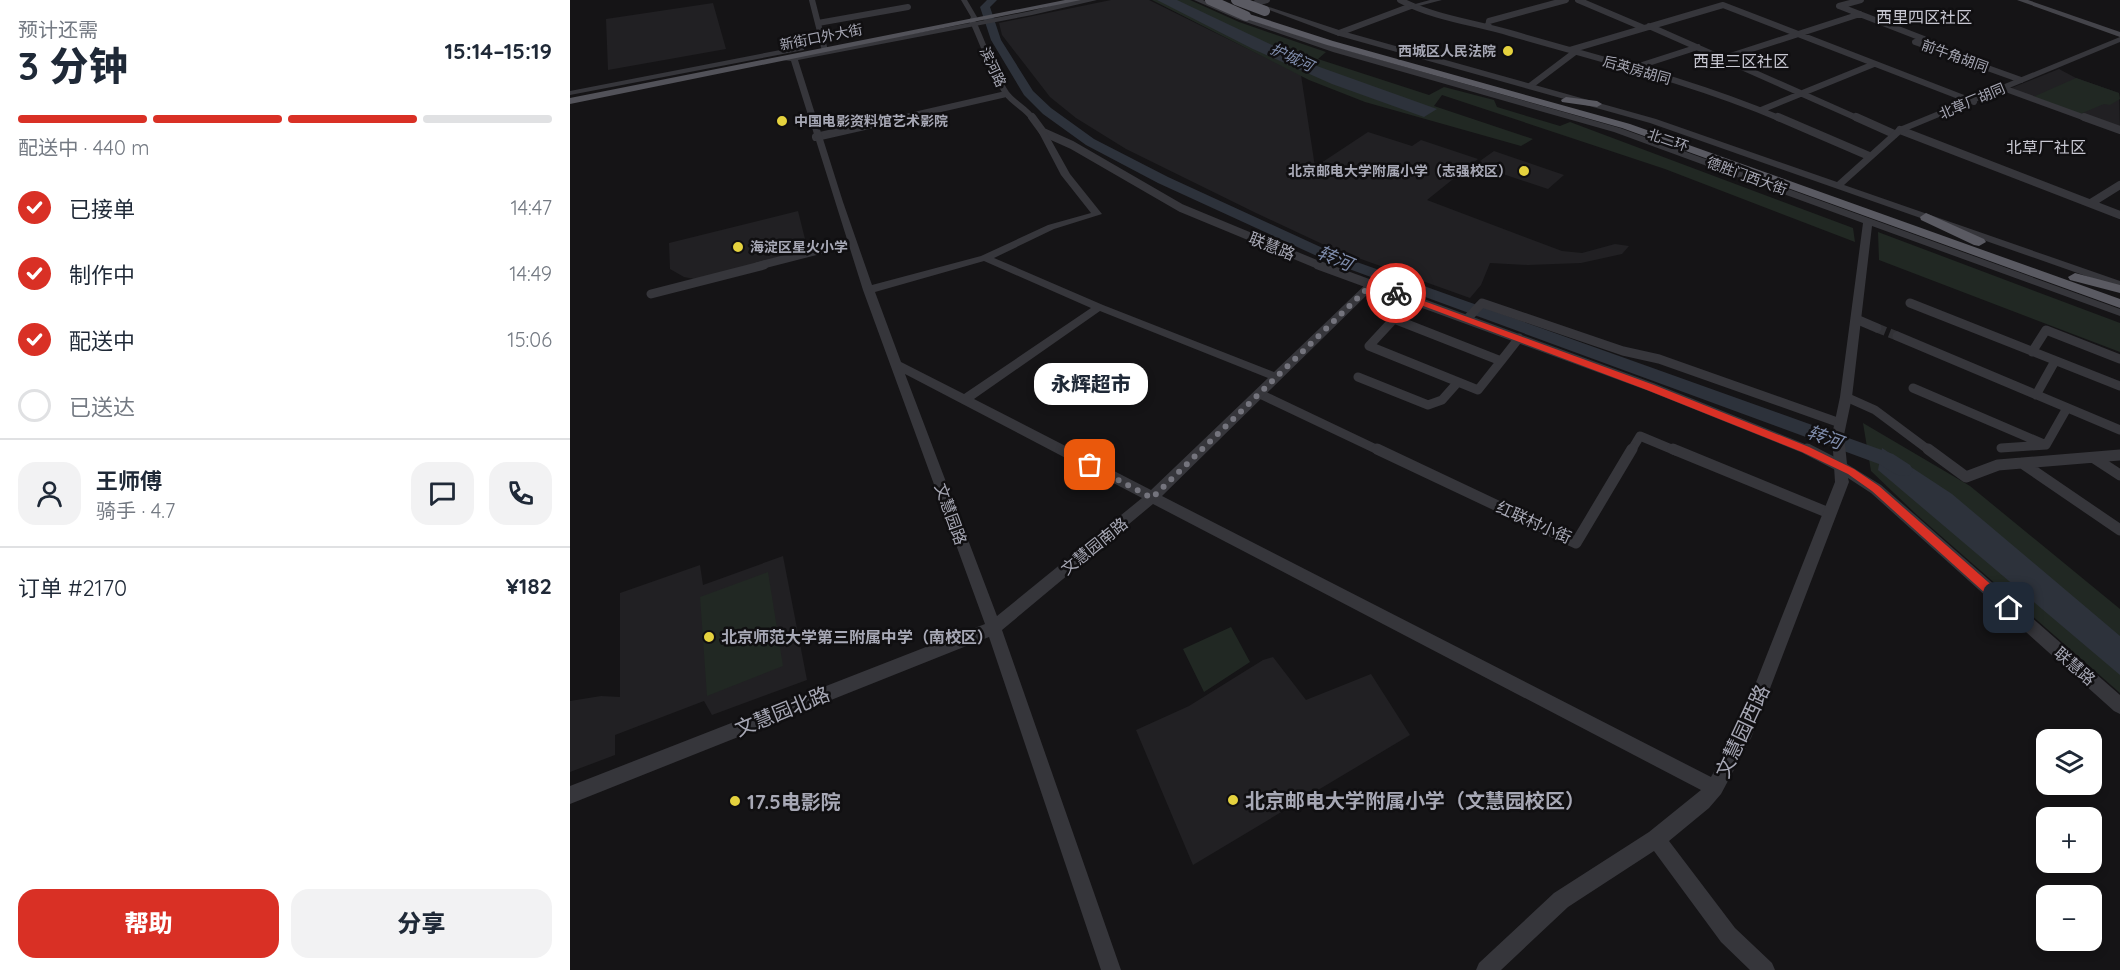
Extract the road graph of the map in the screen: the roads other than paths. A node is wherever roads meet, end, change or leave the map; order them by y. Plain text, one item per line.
1 (812, 0) edge
2 (964, 0) edge
3 (1054, 0) edge
4 (1078, 0) edge
5 (1094, 0) edge
6 (1197, 0) edge
7 (1210, 0) edge
8 (1222, 0) edge
9 (1236, 0) edge
10 (1267, 0) edge
11 (1400, 0) edge
12 (1424, 0) edge
13 (1438, 0) edge
14 (1566, 0) edge
15 (1578, 0) edge
16 (1861, 0) edge
17 (2020, 0) edge
18 (1411, 6) junction
19 (908, 7) dead end
20 (1061, 7) junction
21 (1254, 9) edge
22 (1226, 13) junction
23 (1860, 14) junction
24 (970, 16) edge
25 (995, 16) junction
26 (818, 23) junction
27 (1488, 27) junction
28 (1647, 27) junction
29 (1799, 34) junction
30 (2120, 34) edge
31 (1336, 36) junction
32 (2120, 39) edge
33 (876, 43) junction
34 (824, 45) junction
35 (850, 45) junction
36 (1698, 47) junction
37 (1572, 51) junction
38 (794, 58) junction
39 (1724, 58) junction
40 (1874, 64) junction
41 (1633, 68) junction
42 (2021, 80) junction
43 (1530, 86) junction
44 (2003, 88) junction
45 (1803, 93) junction
46 (1006, 94) junction
47 (570, 99) edge
48 (1566, 100) junction
49 (1974, 102) junction
50 (1761, 110) junction
51 (1594, 111) junction
52 (1562, 113) junction
53 (2120, 130) edge
54 (1042, 131) junction
55 (1897, 132) junction
56 (816, 137) junction
57 (1869, 156) junction
58 (1754, 171) junction
59 (2120, 185) edge
60 (1776, 186) junction
61 (1838, 186) junction
62 (2091, 203) junction
63 (2120, 215) edge
64 (1926, 217) junction
65 (1868, 220) junction
66 (851, 242) junction
67 (1986, 245) junction
68 (985, 258) junction
69 (1371, 285) junction
70 (2120, 289) edge
71 (868, 290) junction
72 (651, 294) dead end
73 (1413, 299) junction
74 (1910, 303) dead end
75 (2120, 304) edge
76 (1099, 307) junction
77 (2120, 313) edge
78 (1469, 317) junction
79 (1856, 319) junction
80 (1394, 320) junction
81 (1877, 328) tunnel mouth
82 (1897, 336) tunnel mouth
83 (1519, 338) junction
84 (2032, 352) junction
85 (2120, 359) edge
86 (1501, 361) junction
87 (2055, 361) junction
88 (895, 364) junction
89 (1276, 377) junction
90 (1358, 377) dead end
91 (1458, 382) junction
92 (2120, 386) edge
93 (1913, 388) dead end
94 (1260, 394) junction
95 (2036, 394) junction
96 (1846, 397) junction
97 (964, 400) junction
98 (2067, 408) junction
99 (1839, 429) junction
100 (2120, 430) edge
101 (2046, 445) junction
102 (2001, 448) dead end
103 (2120, 455) edge
104 (1839, 458) junction
105 (2094, 458) junction
106 (2022, 463) junction
107 (2120, 475) edge
108 (1152, 498) junction
109 (1829, 513) junction
110 (2120, 530) edge
111 (993, 628) junction
112 (2120, 706) edge
113 (1715, 788) junction
114 (570, 795) edge
115 (1656, 839) junction
116 (1111, 970) edge
117 (1486, 970) edge
118 (1765, 970) edge

1 - 26 street
2 - 24 street
3 - 25 main road, 新街口外大街
4 - 20 street, 新街口外大街
4 - 25 main road, 新街口外大街
5 - 20 street, 新街口外大街
6 - 22 street, 德胜门西大街
7 - 21 highway, 北二环, bridge
8 - 21 highway, 北二环
9 - 21 highway, bridge
10 - 21 street
11 - 18 street, 后英房胡同
12 - 18 street
13 - 18 street
14 - 27 street
15 - 28 street
16 - 23 street, 前牛角胡同
17 - 30 main road
18 - 27 street, 后英房胡同
18 - 31 street
19 - 26 street
20 - 25 street, 新街口外大街
21 - 22 street
21 - 31 highway, 北二环
21 - 51 highway, 北二环
22 - 52 street, 德胜门西大街
23 - 29 street
23 - 42 street, 前牛角胡同
24 - 25 main road, 新街口外大街
24 - 33 street, 新街口外大街
24 - 34 main road, 新街口外大街
24 - 35 main road, 新街口外大街
24 - 46 street, 滨河路
26 - 34 street
27 - 37 street, 后英房胡同
28 - 29 street
28 - 36 street
28 - 37 street
29 - 39 street
29 - 40 street
31 - 43 street, 德胜门西大街
31 - 48 highway, 北二环
32 - 42 street, 北草厂胡同
33 - 35 main road
33 - 38 street, 新街口外大街
34 - 47 main road, 新街口外大街
35 - 47 main road, 新街口外大街
36 - 39 street
36 - 41 street
37 - 41 street, 后英房胡同
37 - 43 street
38 - 47 street, 新街口外大街
38 - 56 street, 文慧园路
39 - 45 street
40 - 45 street
40 - 49 street
41 - 50 street, 后英房胡同
42 - 44 street, 北草厂胡同
43 - 51 street, 德胜门西大街
44 - 49 street, 北草厂胡同
44 - 53 street
45 - 50 street
45 - 55 street
46 - 54 street, 滨河路
46 - 56 street
48 - 51 highway
48 - 67 highway, 北二环
49 - 55 street, 北草厂胡同
50 - 57 street, 后英房胡同
51 - 52 highway
51 - 58 highway, 北二环
51 - 61 street, 德胜门西大街
52 - 60 street, 德胜门西大街
54 - 68 street
54 - 69 street, 联慧路
55 - 57 street, 北草厂胡同
55 - 62 street
56 - 66 street, 文慧园路
57 - 61 street, 北草厂胡同
58 - 60 highway
58 - 75 highway, 北二环
59 - 62 street
60 - 65 street, 德胜门西大街
61 - 64 street, 德胜门西大街
62 - 63 street
64 - 67 highway
64 - 70 street, 德胜门西大街
65 - 77 street, 德胜门西大街
65 - 79 street
66 - 71 street, 文慧园路
66 - 72 street
67 - 70 highway, 北二环
68 - 71 street
68 - 76 street
69 - 73 street, 联慧路
69 - 89 street, 文慧园南路
71 - 88 street, 文慧园路
73 - 78 street, 联慧路
73 - 80 street
74 - 84 street
76 - 89 street
76 - 97 street
78 - 83 street, 联慧路
78 - 99 street
79 - 81 street
79 - 96 street
80 - 86 street
80 - 91 street
82 - 95 street
83 - 86 street
83 - 104 street, 联慧路
84 - 85 street
84 - 87 street
86 - 91 street
87 - 92 street
87 - 95 street
88 - 97 street
88 - 111 street, 文慧园路
89 - 94 street, 文慧园南路
90 - 91 street
93 - 101 street
94 - 108 street, 文慧园南路
94 - 109 street, 红联村小街
95 - 98 street
96 - 99 street
96 - 106 street
97 - 108 street
98 - 100 street
98 - 101 street
99 - 104 street, 文慧园西路
101 - 102 street
103 - 105 street
104 - 109 street, 文慧园西路
104 - 112 street, 联慧路
105 - 106 street
105 - 107 street
106 - 110 street
108 - 111 street, 文慧园南路
108 - 113 street
109 - 113 street, 文慧园西路
111 - 114 street, 文慧园北路
111 - 116 street, 文慧园路
113 - 115 street, 文慧园西路
115 - 117 street, 文慧园西路
115 - 118 street

